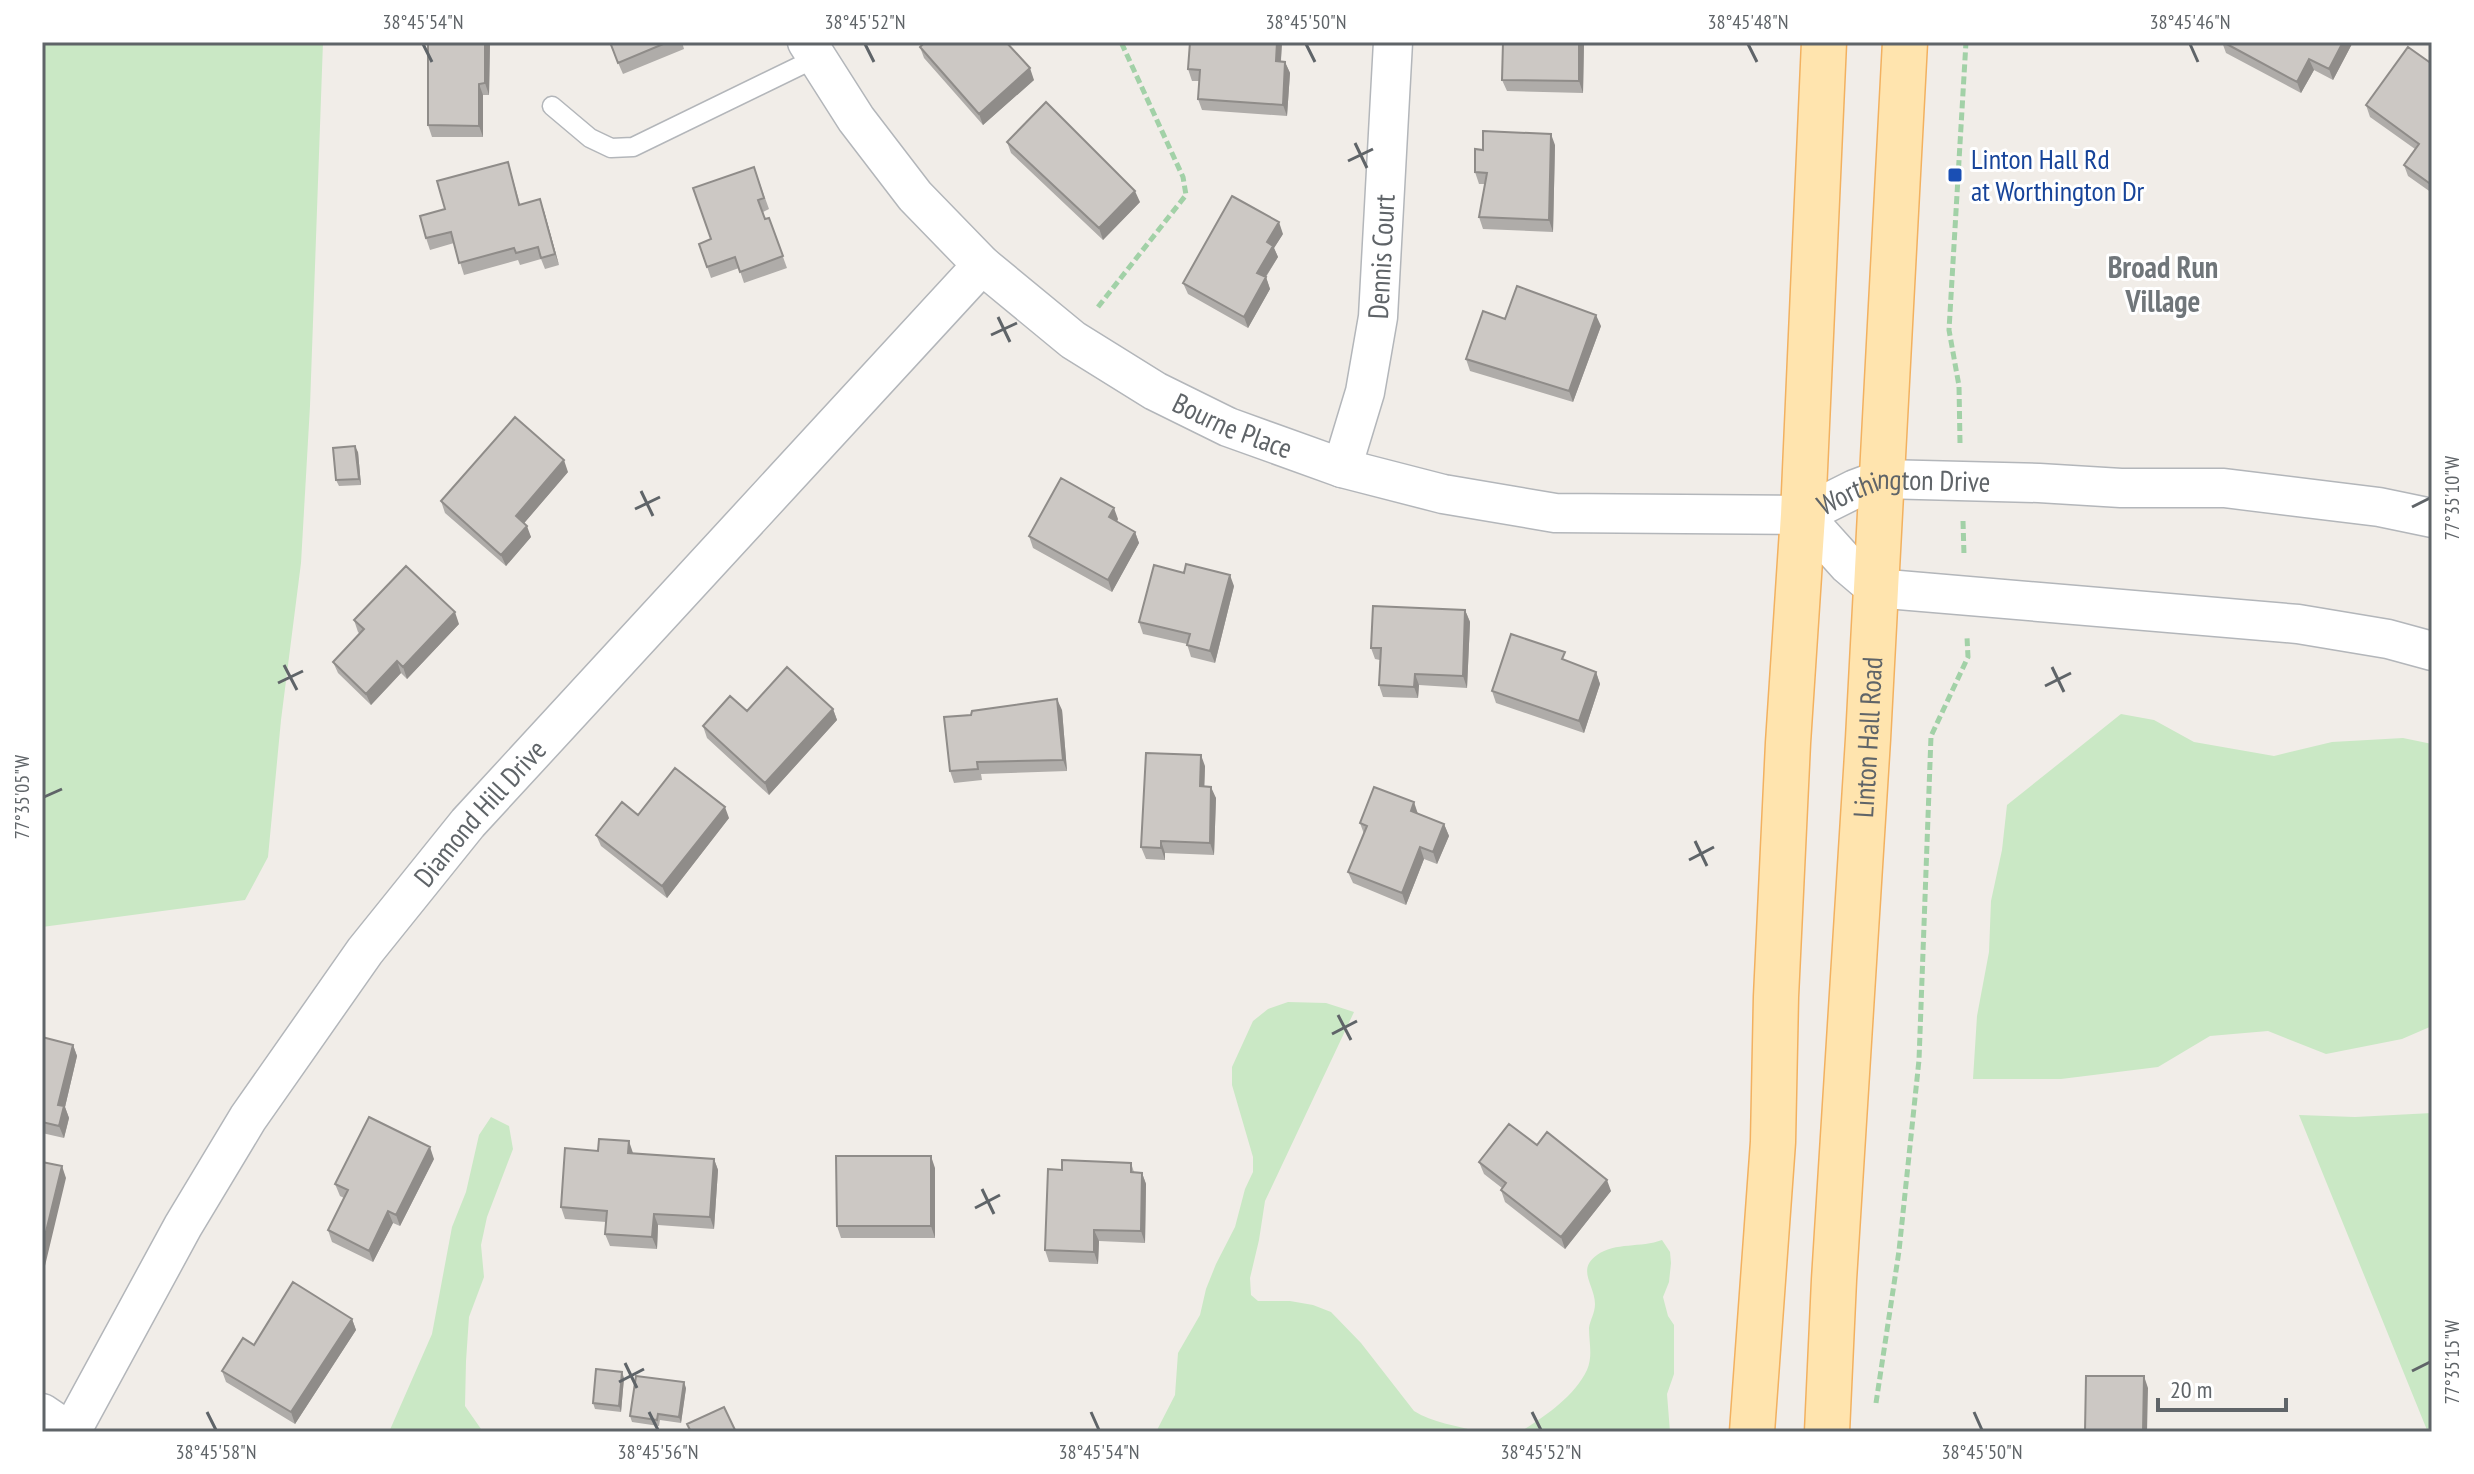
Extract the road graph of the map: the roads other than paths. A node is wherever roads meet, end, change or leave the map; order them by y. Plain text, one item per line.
1 (1393, 42) edge
2 (1824, 42) edge
3 (1905, 42) edge
4 (812, 50) edge
5 (552, 106) dead end
6 (982, 265) junction
7 (1342, 468) junction
8 (1882, 479) junction
9 (1803, 515) junction
10 (2432, 518) edge
11 (1875, 588) junction
12 (2432, 651) edge
13 (42, 1413) edge
14 (71, 1432) edge
15 (1752, 1432) edge
16 (1827, 1432) edge

1 - 7 street, Dennis Court
2 - 9 main road
3 - 8 main road, Linton Hall Road
4 - 5 lane
4 - 6 street, Bourne Place
6 - 7 street, Bourne Place
6 - 14 street, Diamond Hill Drive
7 - 9 street, Bourne Place
8 - 9 street, Worthington Drive
8 - 10 street, Worthington Drive
8 - 11 main road, Linton Hall Road
9 - 11 street, Worthington Drive
9 - 15 main road
11 - 12 street
11 - 16 main road, Linton Hall Road
13 - 14 street

